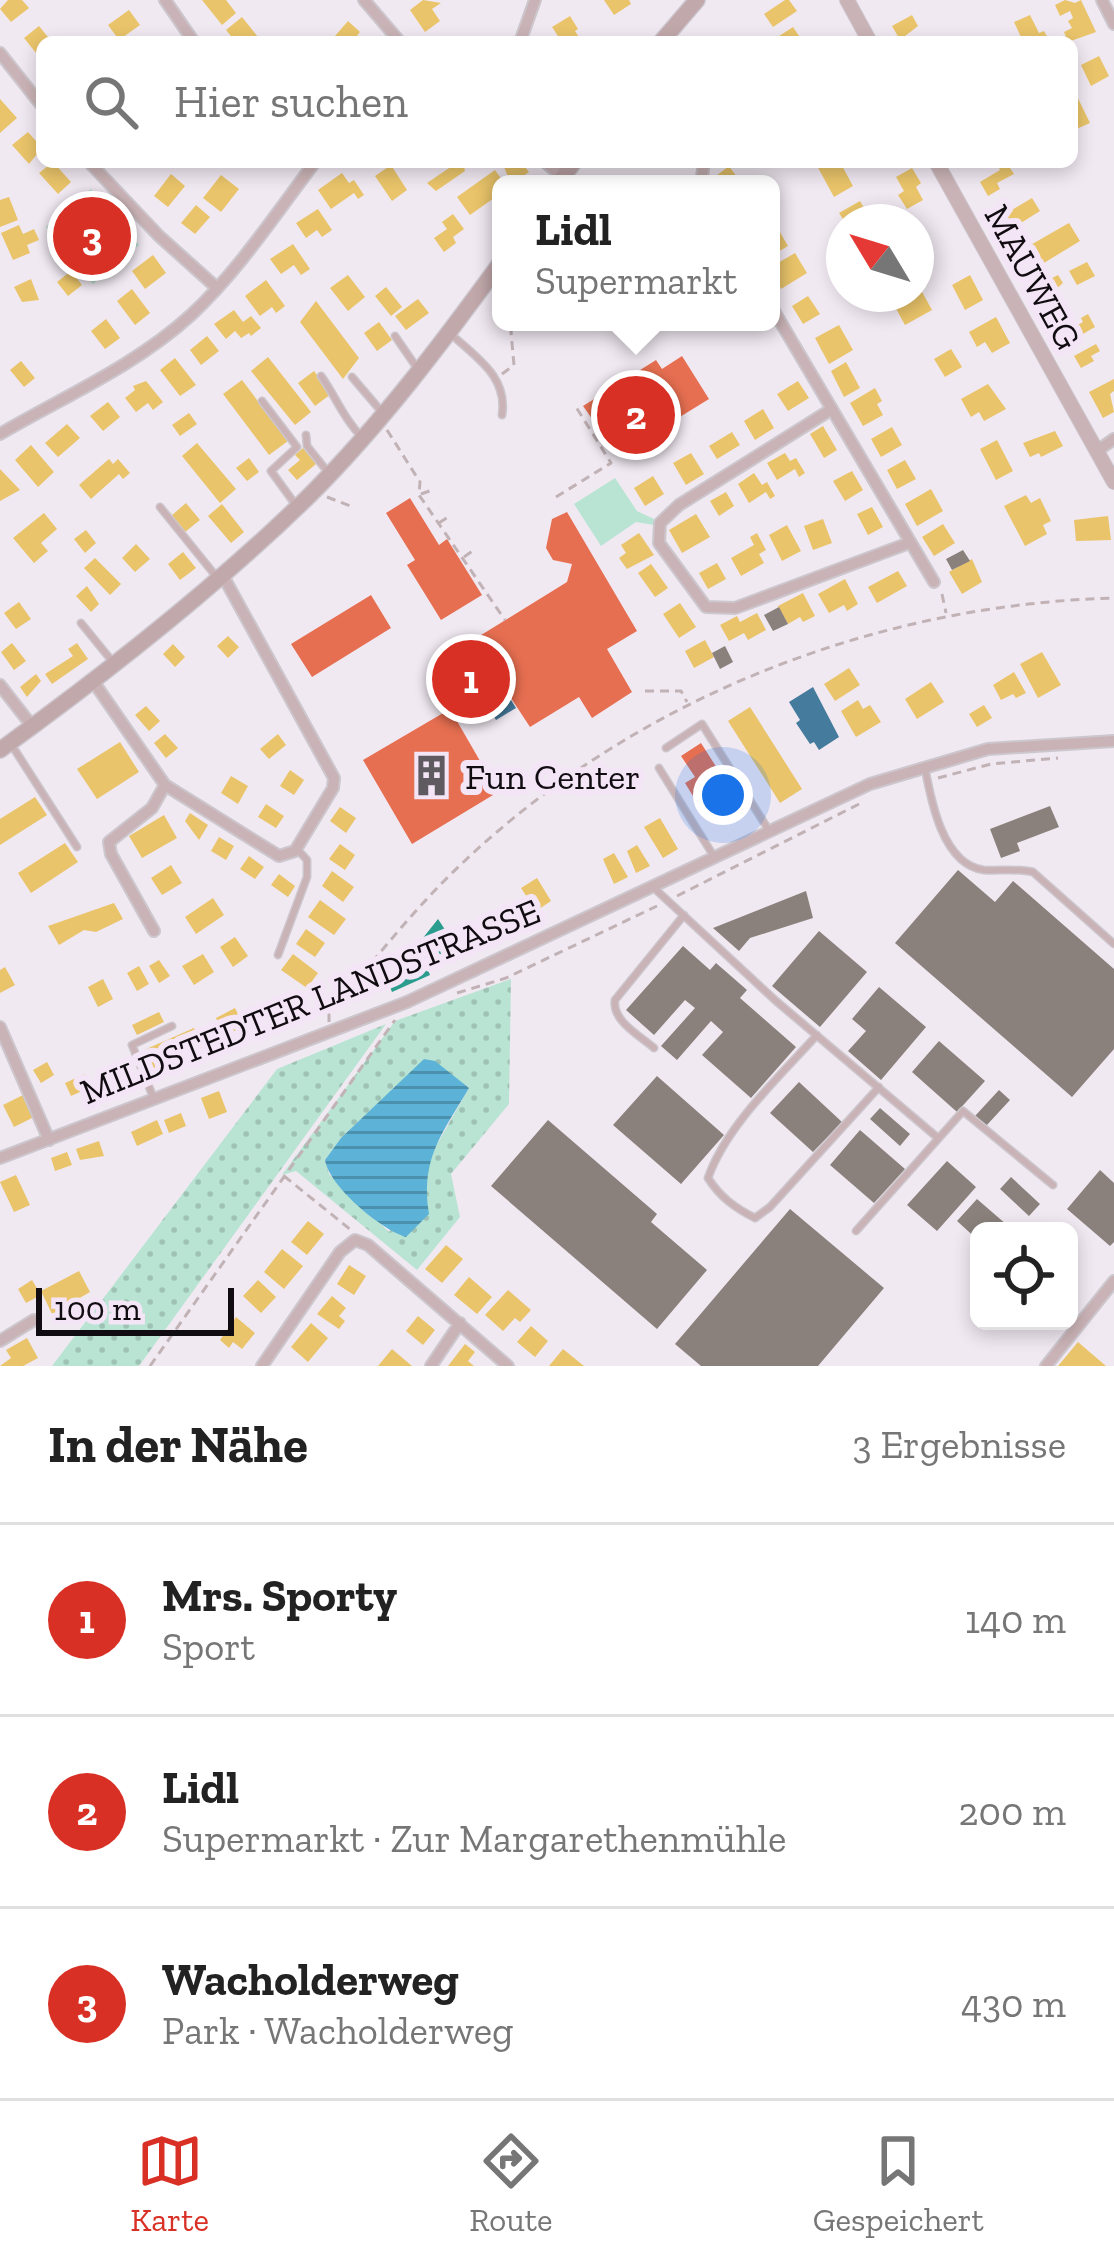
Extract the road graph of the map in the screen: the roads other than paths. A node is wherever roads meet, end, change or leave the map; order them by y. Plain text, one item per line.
1 (166, 0) edge
2 (364, 0) edge
3 (536, 0) edge
4 (697, 0) edge
5 (847, 0) edge
6 (1102, 0) edge
7 (1114, 25) edge
8 (190, 36) edge
9 (395, 36) edge
10 (522, 36) edge
11 (666, 36) edge
12 (867, 36) edge
13 (0, 53) edge
14 (36, 98) edge
15 (95, 168) edge
16 (309, 168) edge
17 (939, 168) edge
18 (492, 274) edge
19 (217, 288) junction
20 (780, 321) edge
21 (449, 333) junction
22 (395, 336) dead end
23 (418, 371) junction
24 (321, 376) dead end
25 (352, 377) dead end
26 (262, 401) dead end
27 (832, 409) junction
28 (502, 415) dead end
29 (380, 417) junction
30 (0, 434) edge
31 (306, 435) dead end
32 (362, 437) junction
33 (1114, 439) edge
34 (1096, 451) junction
35 (329, 474) junction
36 (1114, 482) edge
37 (297, 506) junction
38 (160, 507) dead end
39 (909, 542) junction
40 (219, 576) junction
41 (934, 582) road end
42 (81, 623) dead end
43 (114, 664) junction
44 (93, 681) junction
45 (0, 685) edge
46 (32, 726) junction
47 (1114, 741) edge
48 (5, 746) edge
49 (666, 748) dead end
50 (925, 767) junction
51 (659, 768) dead end
52 (165, 785) junction
53 (770, 832) junction
54 (77, 847) dead end
55 (293, 853) junction
56 (715, 858) junction
57 (654, 888) junction
58 (684, 915) junction
59 (154, 931) dead end
60 (1114, 944) edge
61 (278, 955) dead end
62 (172, 1026) dead end
63 (0, 1027) edge
64 (817, 1035) junction
65 (654, 1048) dead end
66 (879, 1088) junction
67 (154, 1099) junction
68 (938, 1138) junction
69 (49, 1140) junction
70 (0, 1158) edge
71 (1053, 1185) dead end
72 (856, 1231) dead end
73 (1114, 1281) edge
74 (1102, 1295) junction
75 (1114, 1305) edge
76 (34, 1320) dead end
77 (460, 1323) junction
78 (0, 1341) edge
79 (262, 1366) edge
80 (431, 1366) edge
81 (508, 1366) edge
82 (1046, 1366) edge

1 - 8 street
2 - 9 street
3 - 10 street
4 - 11 main road
5 - 12 street
6 - 7 street
13 - 14 street
15 - 19 street
16 - 19 street
17 - 34 street, MAUWEG
18 - 21 main road
19 - 30 street
20 - 27 street
21 - 23 main road
21 - 28 lane
22 - 23 lane
23 - 29 main road
24 - 32 lane
25 - 29 lane
26 - 37 lane
27 - 39 street
27 - 39 street
29 - 32 main road
31 - 35 lane
32 - 35 main road
33 - 34 street
34 - 36 street, MAUWEG
35 - 37 main road
37 - 40 main road
38 - 40 lane
39 - 41 street
40 - 43 main road
40 - 55 street
42 - 43 lane
43 - 44 main road
44 - 46 main road
44 - 52 street
45 - 46 street
46 - 48 main road
47 - 50 street, MILDSTEDTER LANDSTRASSE
48 - 54 lane
49 - 53 lane
50 - 53 street, MILDSTEDTER LANDSTRASSE
50 - 60 lane
51 - 56 lane
52 - 55 street
52 - 59 street
53 - 56 street, MILDSTEDTER LANDSTRASSE
55 - 61 lane
56 - 57 street, MILDSTEDTER LANDSTRASSE
57 - 58 lane
57 - 67 street, MILDSTEDTER LANDSTRASSE
58 - 64 lane
58 - 65 lane
62 - 67 lane
63 - 69 street
64 - 66 lane
64 - 66 lane
66 - 68 lane
67 - 69 street, MILDSTEDTER LANDSTRASSE
68 - 71 lane
68 - 72 lane
69 - 70 street, MILDSTEDTER LANDSTRASSE
73 - 74 street
74 - 75 street
74 - 82 street
76 - 78 street
77 - 79 street
77 - 80 street
77 - 81 street

